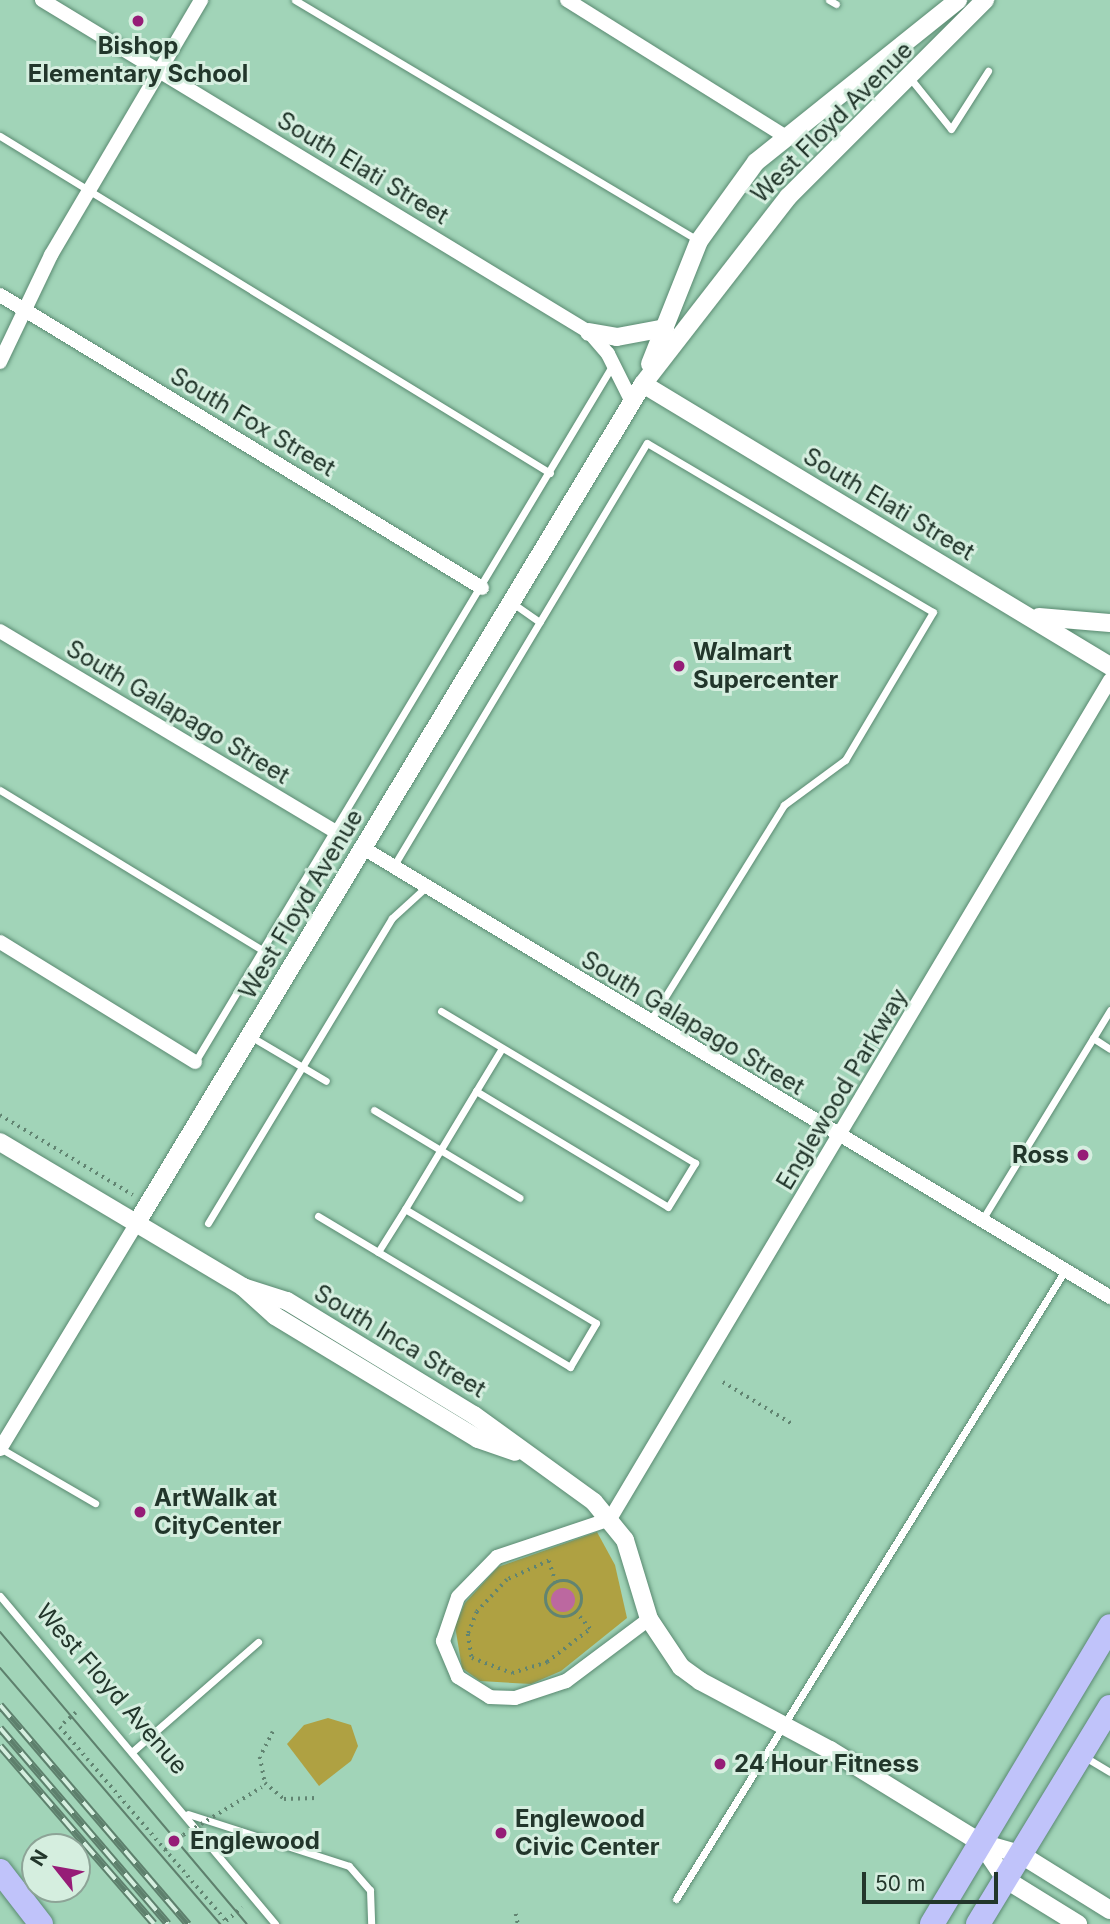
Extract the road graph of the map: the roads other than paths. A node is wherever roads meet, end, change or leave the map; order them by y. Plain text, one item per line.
1 (42, 0) edge
2 (201, 0) edge
3 (295, 0) edge
4 (567, 0) edge
5 (985, 0) edge
6 (951, 3) edge
7 (159, 70) junction
8 (988, 71) dead end
9 (910, 77) junction
10 (783, 135) junction
11 (0, 136) edge
12 (88, 191) junction
13 (699, 242) junction
14 (0, 295) edge
15 (23, 309) junction
16 (665, 328) junction
17 (589, 332) junction
18 (0, 362) edge
19 (613, 362) junction
20 (643, 384) junction
21 (632, 402) junction
22 (550, 473) junction
23 (482, 588) junction
24 (511, 602) junction
25 (1016, 610) junction
26 (540, 622) junction
27 (1110, 624) edge
28 (0, 631) edge
29 (1110, 666) edge
30 (1110, 680) edge
31 (0, 790) edge
32 (334, 831) junction
33 (363, 848) junction
34 (393, 867) junction
35 (426, 887) junction
36 (0, 942) edge
37 (262, 950) junction
38 (1110, 1010) edge
39 (441, 1011) dead end
40 (649, 1023) junction
41 (250, 1036) junction
42 (1093, 1038) junction
43 (502, 1048) junction
44 (1110, 1049) edge
45 (195, 1062) joint
46 (302, 1067) junction
47 (326, 1081) dead end
48 (476, 1091) junction
49 (374, 1110) dead end
50 (839, 1139) junction
51 (0, 1142) edge
52 (441, 1150) junction
53 (520, 1198) dead end
54 (405, 1209) junction
55 (318, 1216) dead end
56 (208, 1223) dead end
57 (136, 1224) junction
58 (980, 1224) junction
59 (378, 1252) junction
60 (1065, 1272) junction
61 (1110, 1297) edge
62 (0, 1448) edge
63 (95, 1503) dead end
64 (610, 1519) junction
65 (0, 1596) edge
66 (649, 1619) junction
67 (1110, 1626) edge
68 (258, 1642) dead end
69 (1110, 1707) edge
70 (782, 1725) junction
71 (132, 1751) junction
72 (1081, 1755) junction
73 (1110, 1772) edge
74 (187, 1814) junction
75 (981, 1843) junction
76 (1020, 1854) junction
77 (7, 1879) edge
78 (1005, 1879) junction
79 (676, 1899) dead end
80 (1110, 1910) edge
81 (41, 1924) edge
82 (50, 1924) edge
83 (275, 1924) edge
84 (371, 1924) edge
85 (932, 1924) edge
86 (978, 1924) edge
87 (1078, 1924) edge

1 - 7 street, South Elati Street
2 - 7 street
3 - 13 lane
4 - 10 street
5 - 9 street, West Floyd Avenue
6 - 10 street, West Floyd Avenue
7 - 12 street
7 - 17 street, South Elati Street
8 - 9 lane
9 - 20 street, West Floyd Avenue
10 - 13 street, West Floyd Avenue
11 - 12 lane
12 - 15 street
12 - 22 lane
13 - 16 street, West Floyd Avenue
14 - 15 street, South Fox Street
15 - 18 street
15 - 23 street, South Fox Street
16 - 17 street
16 - 20 street, West Floyd Avenue
17 - 19 street, South Elati Street
19 - 21 street, South Elati Street
19 - 22 lane, West Floyd Avenue
20 - 21 street, West Floyd Avenue
20 - 25 street, South Elati Street
21 - 24 street, West Floyd Avenue
22 - 23 lane, West Floyd Avenue
23 - 32 lane, West Floyd Avenue
24 - 26 lane
24 - 33 street, West Floyd Avenue
25 - 27 street
25 - 29 street, South Elati Street
26 - 34 lane
26 - 40 lane
28 - 32 street, South Galapago Street
30 - 50 street, Englewood Parkway
31 - 37 lane
32 - 37 lane, West Floyd Avenue
33 - 34 street, South Galapago Street
33 - 41 street, West Floyd Avenue
34 - 35 street, South Galapago Street
35 - 40 street, South Galapago Street
35 - 46 lane
36 - 45 street
37 - 45 lane, West Floyd Avenue
38 - 42 lane
39 - 43 lane
40 - 50 street, South Galapago Street
41 - 46 lane
41 - 57 street, West Floyd Avenue
42 - 44 lane
42 - 58 lane
43 - 48 lane
43 - 48 lane
46 - 47 lane
46 - 56 lane
48 - 52 lane
49 - 52 lane
50 - 58 street, South Galapago Street
50 - 64 street, Englewood Parkway
51 - 57 street, South Inca Street
52 - 53 lane
52 - 54 lane
54 - 59 lane
54 - 59 lane
55 - 59 lane
57 - 62 street, West Floyd Avenue
57 - 64 street, South Inca Street
58 - 60 street, South Galapago Street
60 - 61 street, South Galapago Street
60 - 70 lane
62 - 63 lane
64 - 66 street, South Inca Street
64 - 66 street
65 - 71 lane, West Floyd Avenue
66 - 70 street, South Inca Street
67 - 75 highway
68 - 71 lane
69 - 72 highway
70 - 75 street, South Inca Street
70 - 79 lane
71 - 74 lane, West Floyd Avenue
72 - 73 lane
72 - 76 highway
74 - 83 lane, West Floyd Avenue
74 - 84 lane
75 - 76 street, South Inca Street
75 - 78 street, South Inca Street
75 - 85 highway
76 - 78 highway
76 - 80 street, South Inca Street
77 - 81 highway
77 - 82 highway
78 - 86 highway
78 - 87 street, South Inca Street

